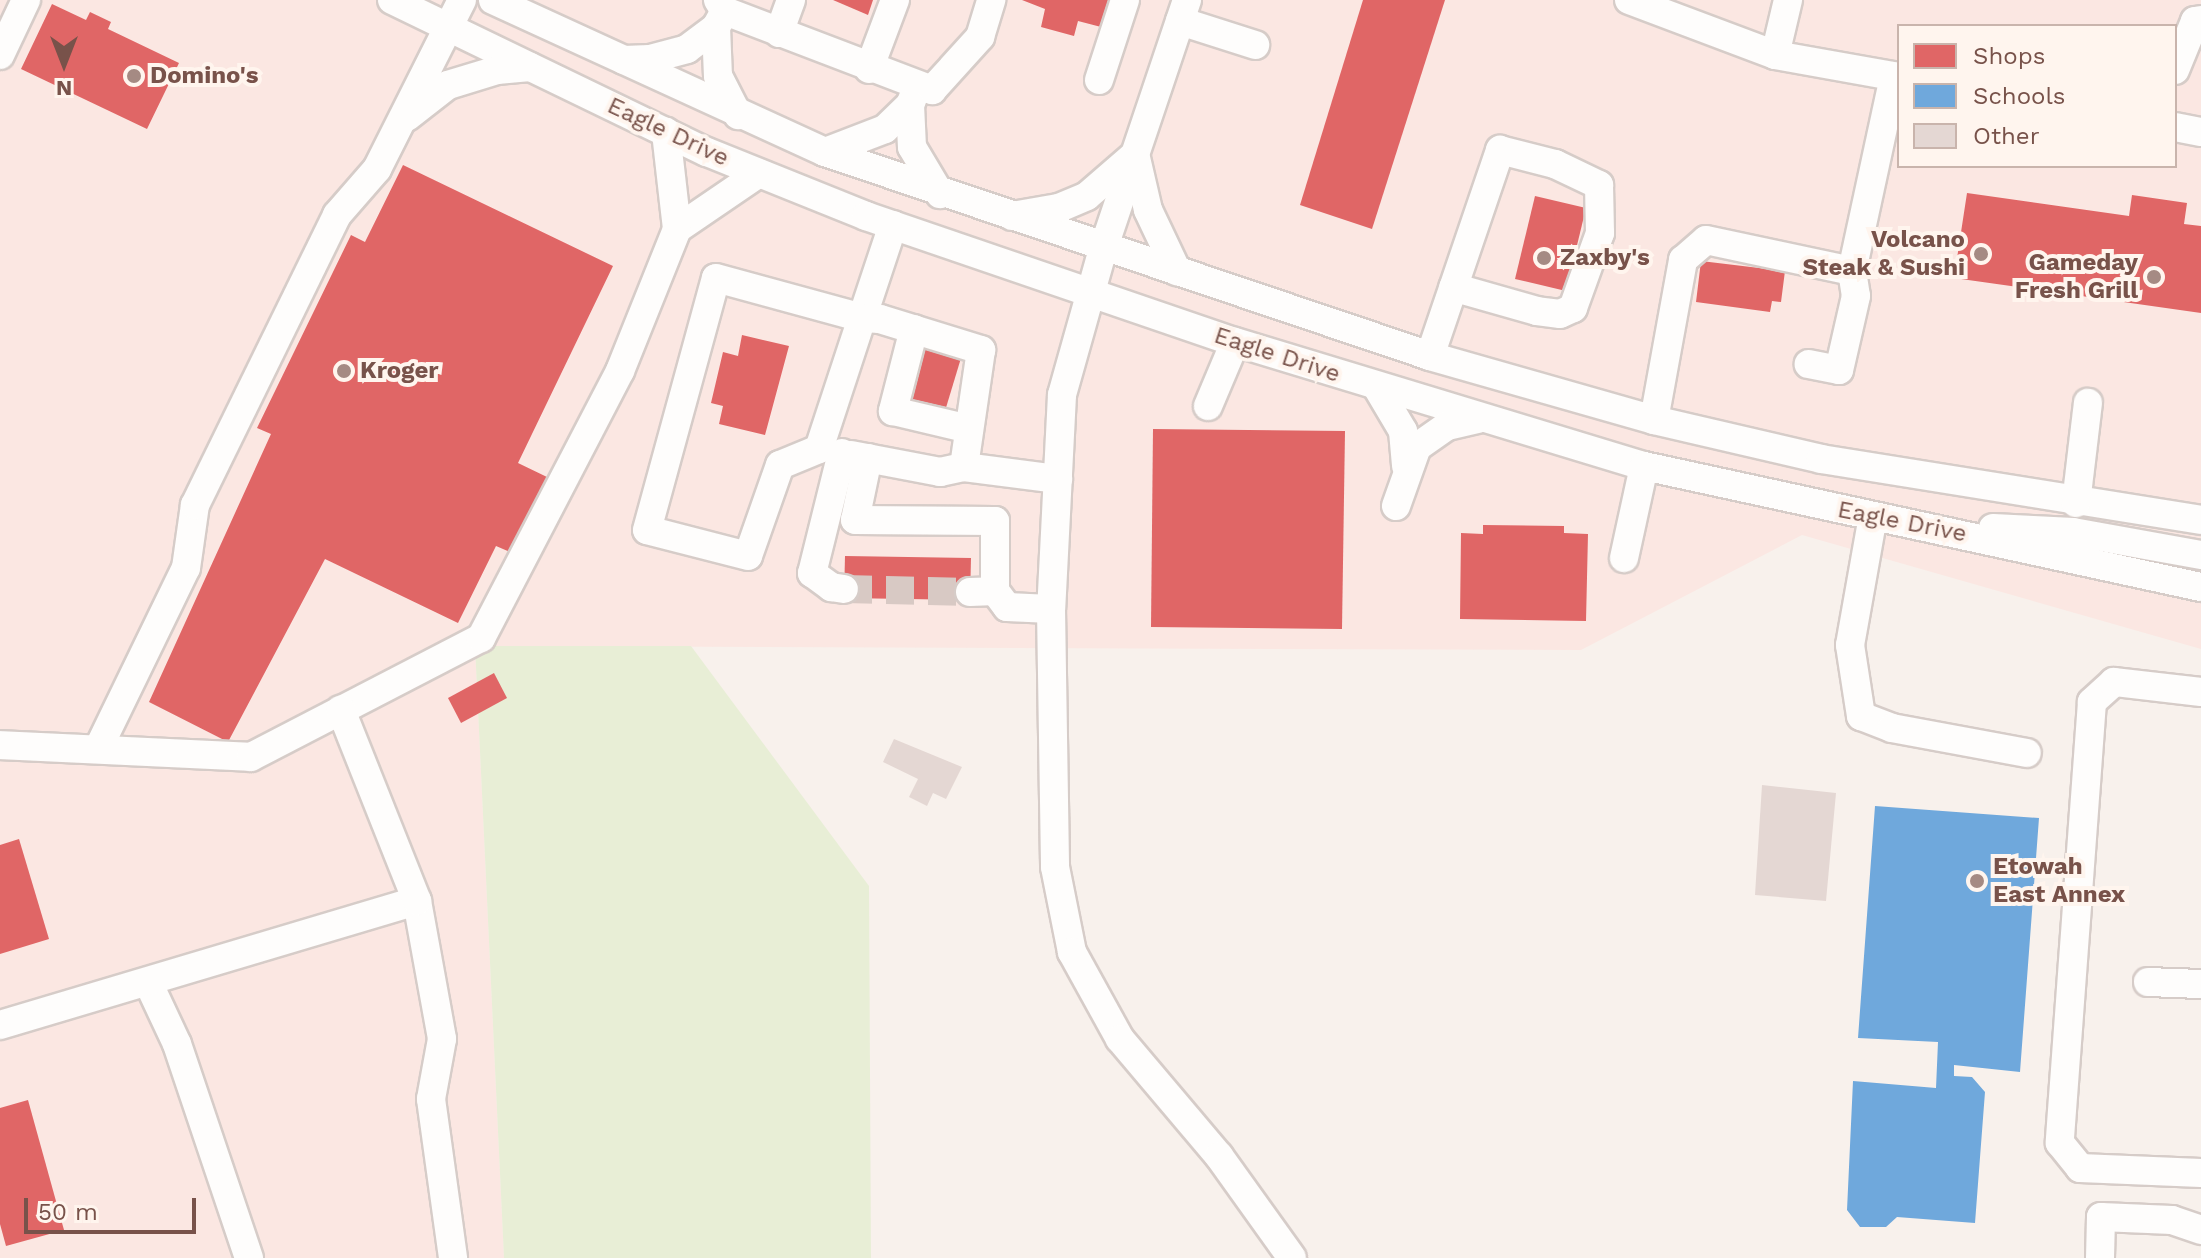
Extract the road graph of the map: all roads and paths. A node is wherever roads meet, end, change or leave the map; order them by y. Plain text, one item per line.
1 (26, 0) edge
2 (392, 0) edge
3 (462, 0) edge
4 (493, 0) edge
5 (791, 0) edge
6 (895, 0) edge
7 (974, 0) edge
8 (988, 0) edge
9 (999, 0) edge
10 (1006, 0) edge
11 (1125, 0) edge
12 (1629, 0) edge
13 (1788, 0) edge
14 (1184, 10) edge
15 (719, 13) edge
16 (2201, 20) edge
17 (448, 27) junction
18 (779, 33) junction
19 (980, 37) junction
20 (1255, 45) dead end
21 (0, 53) edge
22 (1775, 55) junction
23 (618, 60) junction
24 (2177, 65) edge
25 (530, 67) junction
26 (869, 69) junction
27 (1896, 77) edge
28 (1099, 80) dead end
29 (920, 94) junction
30 (738, 115) junction
31 (398, 126) junction
32 (2177, 127) edge
33 (666, 132) junction
34 (2201, 132) edge
35 (825, 152) junction
36 (1136, 154) junction
37 (759, 173) junction
38 (940, 194) junction
39 (1006, 216) junction
40 (893, 225) junction
41 (677, 229) junction
42 (1103, 249) junction
43 (1177, 271) junction
44 (1852, 271) junction
45 (1453, 287) junction
46 (1090, 294) junction
47 (862, 318) junction
48 (914, 329) junction
49 (1235, 342) junction
50 (1430, 356) junction
51 (1809, 364) dead end
52 (1377, 387) junction
53 (2088, 403) dead end
54 (1208, 406) dead end
55 (1479, 419) junction
56 (1654, 420) junction
57 (969, 429) junction
58 (843, 453) junction
59 (1406, 466) junction
60 (1644, 466) junction
61 (964, 467) junction
62 (1058, 479) junction
63 (2076, 503) junction
64 (1396, 506) dead end
65 (1873, 516) junction
66 (2201, 520) edge
67 (1945, 530) junction
68 (2201, 555) edge
69 (1624, 558) dead end
70 (2201, 587) edge
71 (844, 589) tunnel mouth
72 (1051, 609) junction
73 (2201, 692) edge
74 (341, 710) junction
75 (0, 745) edge
76 (98, 749) junction
77 (2027, 753) dead end
78 (417, 901) junction
79 (148, 982) junction
80 (2148, 982) dead end
81 (2201, 984) edge
82 (0, 1025) edge
83 (2201, 1173) edge
84 (2201, 1230) edge
85 (249, 1258) edge
86 (453, 1258) edge
87 (1292, 1258) edge
88 (2100, 1258) edge

1 - 21 street
2 - 17 street, Eagle Drive
3 - 17 street
4 - 23 street, Eagle Drive
5 - 18 street
6 - 26 street
7 - 19 street
8 - 19 street
9 - 19 street
10 - 19 street
11 - 28 street
12 - 22 street
13 - 22 street
14 - 20 street
14 - 36 street
15 - 18 street
15 - 23 street
15 - 30 street
16 - 24 street
17 - 25 street, Eagle Drive
17 - 31 street
18 - 26 street
19 - 29 street
22 - 27 street
23 - 30 street, Eagle Drive
25 - 31 street
25 - 33 street, Eagle Drive
26 - 29 street
27 - 44 street
29 - 35 street
29 - 38 street
30 - 35 street, Eagle Drive
31 - 76 street
32 - 34 street
33 - 37 street, Eagle Drive
33 - 41 street
35 - 38 street, Eagle Drive
36 - 39 street
36 - 42 street
36 - 43 street
37 - 40 street, Eagle Drive
37 - 41 street
38 - 39 street, Eagle Drive
39 - 42 street, Eagle Drive
40 - 46 street, Eagle Drive
40 - 47 street
41 - 74 street
42 - 43 street, Eagle Drive
42 - 46 street
43 - 50 street, Eagle Drive
44 - 51 street
44 - 56 street
45 - 45 street
45 - 50 street
46 - 49 street, Eagle Drive
46 - 62 street
47 - 48 street
47 - 58 street
47 - 58 street
48 - 57 street
48 - 57 street
49 - 52 street, Eagle Drive
49 - 54 street
50 - 56 street, Eagle Drive
52 - 55 street, Eagle Drive
52 - 59 street
53 - 63 street
55 - 59 street
55 - 60 street, Eagle Drive
56 - 63 street, Eagle Drive
57 - 61 street
58 - 61 street
58 - 71 street
58 - 72 street
59 - 64 street
60 - 65 street, Eagle Drive
60 - 69 street
61 - 62 street
62 - 72 street
63 - 66 street, Eagle Drive
65 - 67 street, Eagle Drive
65 - 77 street
67 - 68 street
67 - 70 street, Eagle Drive
72 - 87 street
73 - 83 street
74 - 76 street
74 - 78 street
75 - 76 street
78 - 79 street
78 - 86 street
79 - 82 street
79 - 85 street
80 - 81 street
84 - 88 street

